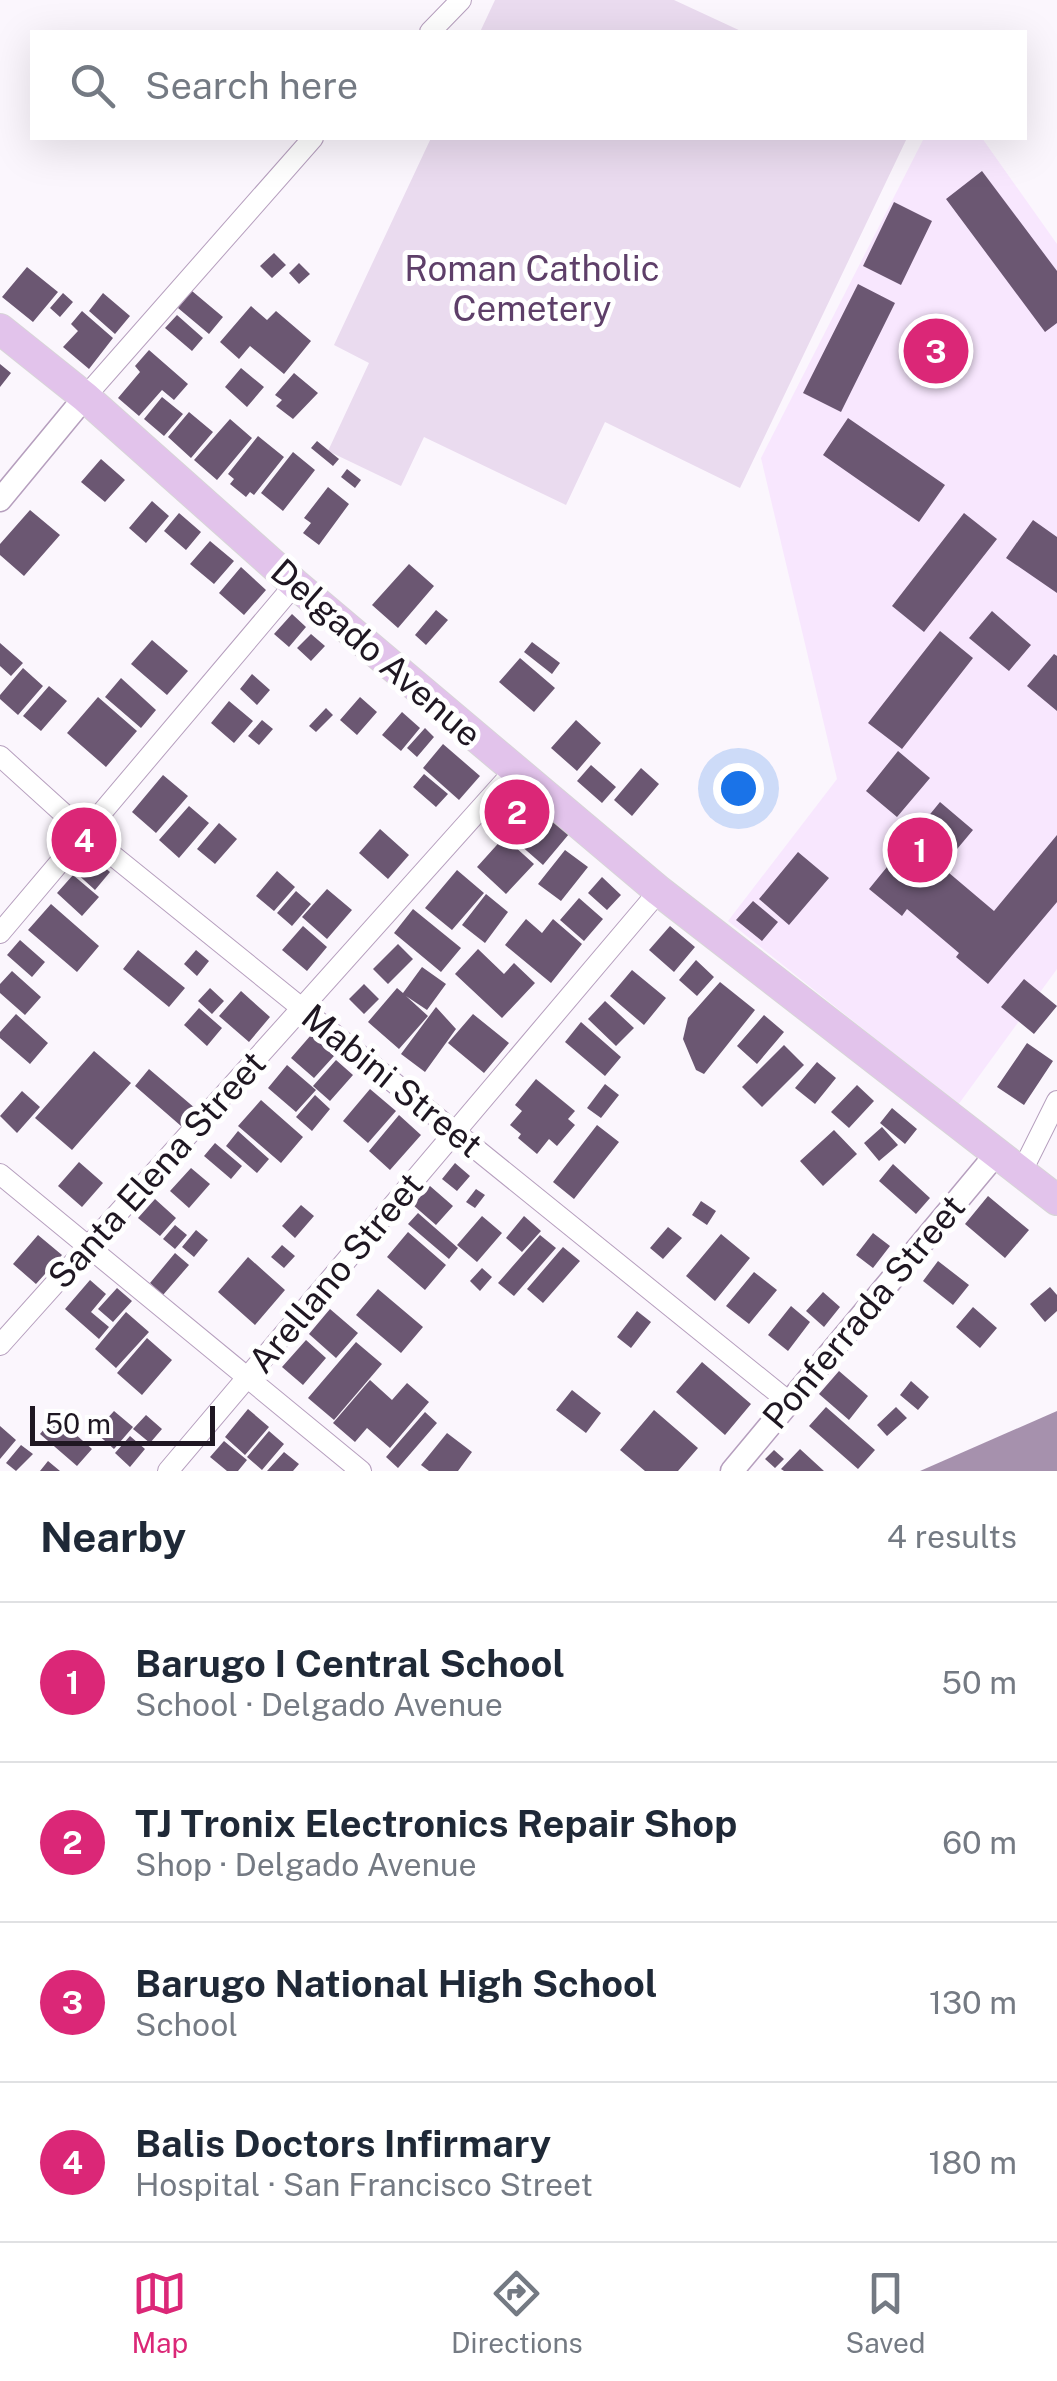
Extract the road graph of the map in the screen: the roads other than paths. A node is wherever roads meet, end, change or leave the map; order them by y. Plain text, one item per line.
1 (461, 0) edge
2 (432, 30) edge
3 (311, 140) edge
4 (0, 329) edge
5 (85, 397) junction
6 (0, 500) edge
7 (296, 584) junction
8 (0, 756) edge
9 (514, 772) junction
10 (85, 833) junction
11 (658, 891) junction
12 (0, 933) edge
13 (302, 1008) junction
14 (1057, 1101) edge
15 (455, 1132) junction
16 (996, 1153) junction
17 (1022, 1171) junction
18 (0, 1174) edge
19 (1057, 1200) edge
20 (88, 1246) junction
21 (0, 1346) edge
22 (247, 1378) junction
23 (789, 1402) junction
24 (168, 1471) edge
25 (362, 1471) edge
26 (732, 1471) edge

1 - 2 street
3 - 5 street
4 - 5 main road, Delgado Avenue
5 - 6 street
5 - 7 main road, Delgado Avenue
7 - 9 main road, Delgado Avenue
7 - 10 street
8 - 10 street, Mabini Street
9 - 11 main road, Delgado Avenue
9 - 13 street, Santa Elena Street
10 - 12 street
10 - 13 street, Mabini Street
11 - 15 street, Arellano Street
11 - 16 main road, Delgado Avenue
13 - 15 street, Mabini Street
13 - 20 street, Santa Elena Street
14 - 17 street
15 - 22 street, Arellano Street
15 - 23 street, Mabini Street
16 - 17 main road, Delgado Avenue
16 - 23 street, Ponferrada Street
17 - 19 main road, Delgado Avenue
18 - 20 street
20 - 21 street, Santa Elena Street
20 - 22 street
22 - 24 street, Arellano Street
22 - 25 street
23 - 26 street, Ponferrada Street

